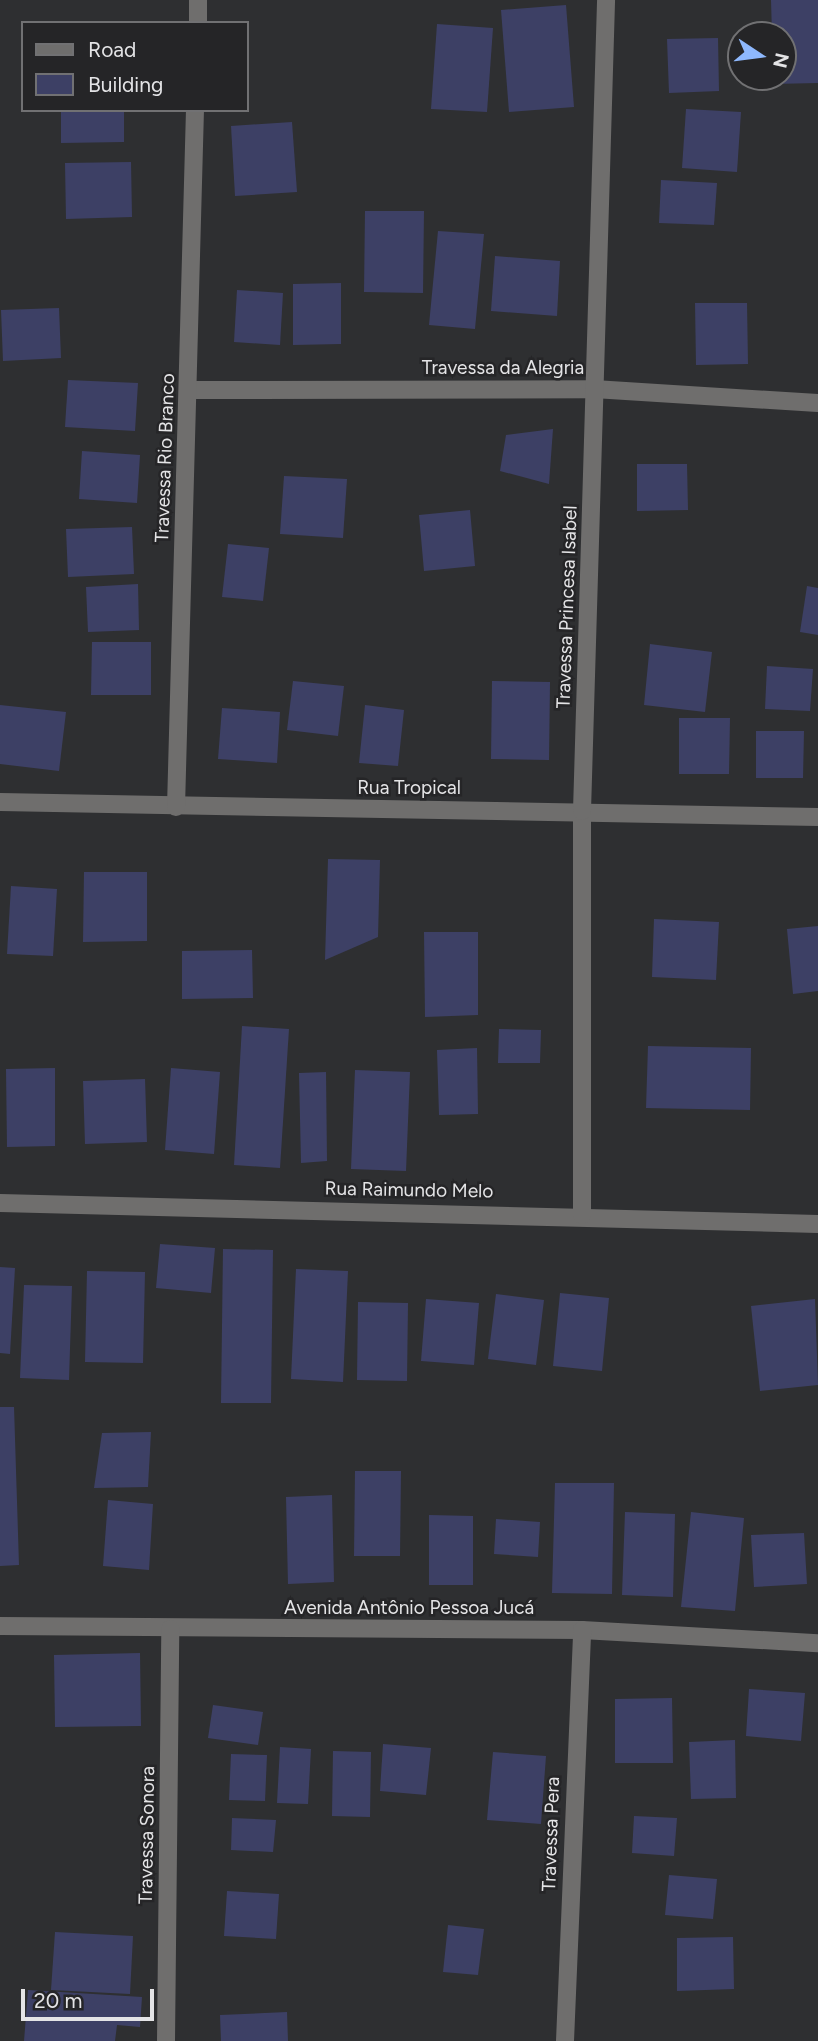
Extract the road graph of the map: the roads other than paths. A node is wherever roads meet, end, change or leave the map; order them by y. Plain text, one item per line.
1 (198, 0) edge
2 (606, 0) edge
3 (198, 21) edge
4 (195, 112) edge
5 (594, 388) junction
6 (188, 390) junction
7 (818, 402) edge
8 (0, 802) edge
9 (176, 807) junction
10 (582, 810) junction
11 (818, 817) edge
12 (0, 1203) edge
13 (582, 1215) junction
14 (818, 1224) edge
15 (0, 1626) edge
16 (170, 1629) junction
17 (582, 1630) junction
18 (818, 1643) edge
19 (166, 2041) edge
20 (565, 2041) edge

1 - 3 street
2 - 5 street, Travessa Princesa Isabel
4 - 6 street, Travessa Rio Branco
5 - 6 street, Travessa da Alegria
5 - 7 street, Travessa da Alegria
5 - 10 street, Travessa Princesa Isabel
6 - 9 street, Travessa Rio Branco
8 - 9 street, Rua Tropical
9 - 10 street, Rua Tropical
10 - 11 street, Rua Tropical
10 - 13 street, Travessa Princesa Isabel
12 - 13 street, Rua Raimundo Melo
13 - 14 street, Rua Raimundo Melo
15 - 16 street, Avenida Antônio Pessoa Jucá
16 - 17 street, Avenida Antônio Pessoa Jucá
16 - 19 street, Travessa Sonora
17 - 18 street, Avenida Antônio Pessoa Jucá
17 - 20 street, Travessa Pera

